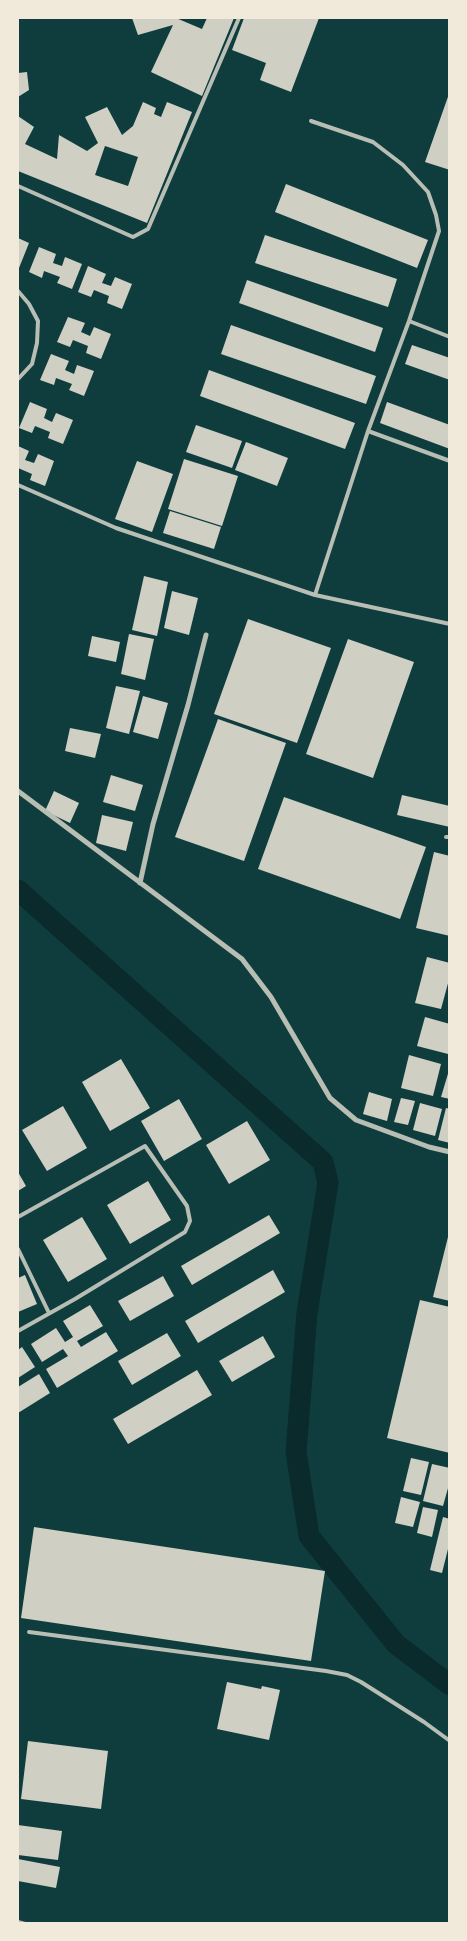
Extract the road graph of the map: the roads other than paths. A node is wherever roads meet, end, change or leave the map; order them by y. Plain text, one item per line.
1 (240, 18) edge
2 (311, 120) dead end
3 (18, 186) edge
4 (18, 291) edge
5 (409, 321) junction
6 (450, 337) edge
7 (18, 379) edge
8 (368, 431) junction
9 (450, 461) edge
10 (18, 485) edge
11 (314, 595) junction
12 (450, 624) edge
13 (206, 635) dead end
14 (18, 791) edge
15 (140, 883) junction
16 (450, 1152) edge
17 (18, 1217) edge
18 (18, 1250) edge
19 (49, 1313) junction
20 (18, 1330) edge
21 (29, 1632) dead end
22 (450, 1741) edge
23 (18, 1922) edge
24 (25, 1924) edge

1 - 3 lane
2 - 5 lane
4 - 7 lane
5 - 6 lane
5 - 8 lane
8 - 9 lane
8 - 11 lane
10 - 11 lane
11 - 12 lane
13 - 15 street
14 - 15 street
15 - 16 street
17 - 19 lane
18 - 19 lane
19 - 20 lane
21 - 22 lane
23 - 24 lane

